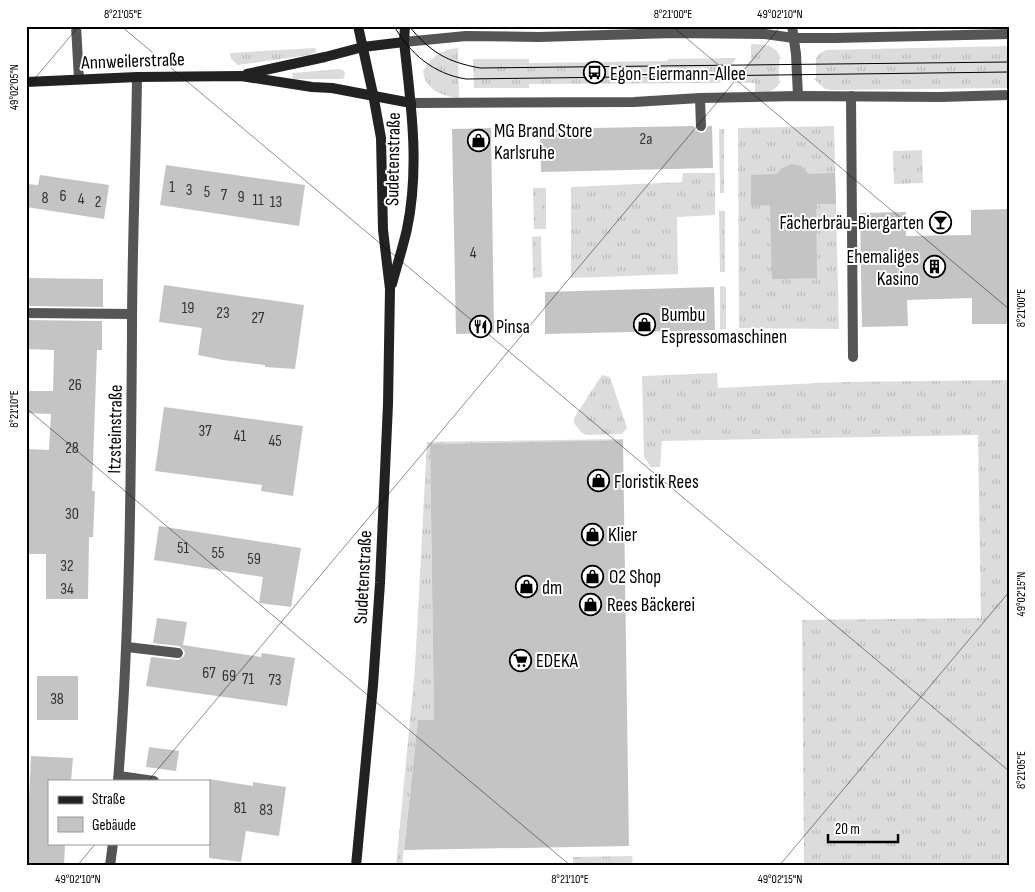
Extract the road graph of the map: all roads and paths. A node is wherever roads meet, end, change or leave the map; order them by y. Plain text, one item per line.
1 (76, 26) edge
2 (358, 26) edge
3 (405, 26) edge
4 (792, 26) edge
5 (1009, 34) edge
6 (794, 38) junction
7 (404, 42) junction
8 (363, 47) junction
9 (241, 76) junction
10 (137, 77) junction
11 (79, 79) junction
12 (26, 82) edge
13 (373, 94) junction
14 (1009, 95) edge
15 (798, 96) junction
16 (851, 96) junction
17 (700, 98) junction
18 (411, 103) junction
19 (701, 126) dead end
20 (390, 290) junction
21 (26, 313) edge
22 (132, 314) junction
23 (853, 357) dead end
24 (126, 647) junction
25 (178, 653) dead end
26 (118, 778) edge
27 (142, 780) edge
28 (113, 844) edge
29 (110, 866) edge
30 (356, 866) edge

1 - 11 street
2 - 8 main road, Sudetenstraße
3 - 7 main road, Sudetenstraße
4 - 6 street
5 - 6 street
6 - 7 street
6 - 15 street
7 - 8 main road, Annweilerstraße
7 - 18 main road, Sudetenstraße
8 - 9 main road, Annweilerstraße
8 - 13 main road, Sudetenstraße
9 - 10 main road, Annweilerstraße
9 - 13 main road, Annweilerstraße
10 - 11 main road, Annweilerstraße
10 - 22 street, Itzsteinstraße
11 - 12 main road, Annweilerstraße
13 - 18 main road, Annweilerstraße
13 - 20 main road, Sudetenstraße
14 - 16 street
15 - 16 street
15 - 17 street
16 - 23 street
17 - 18 street
17 - 19 street
18 - 20 main road, Sudetenstraße
20 - 30 main road, Sudetenstraße
21 - 22 street
22 - 24 street, Itzsteinstraße
24 - 25 street
24 - 26 street, Itzsteinstraße
26 - 27 street
28 - 29 street

